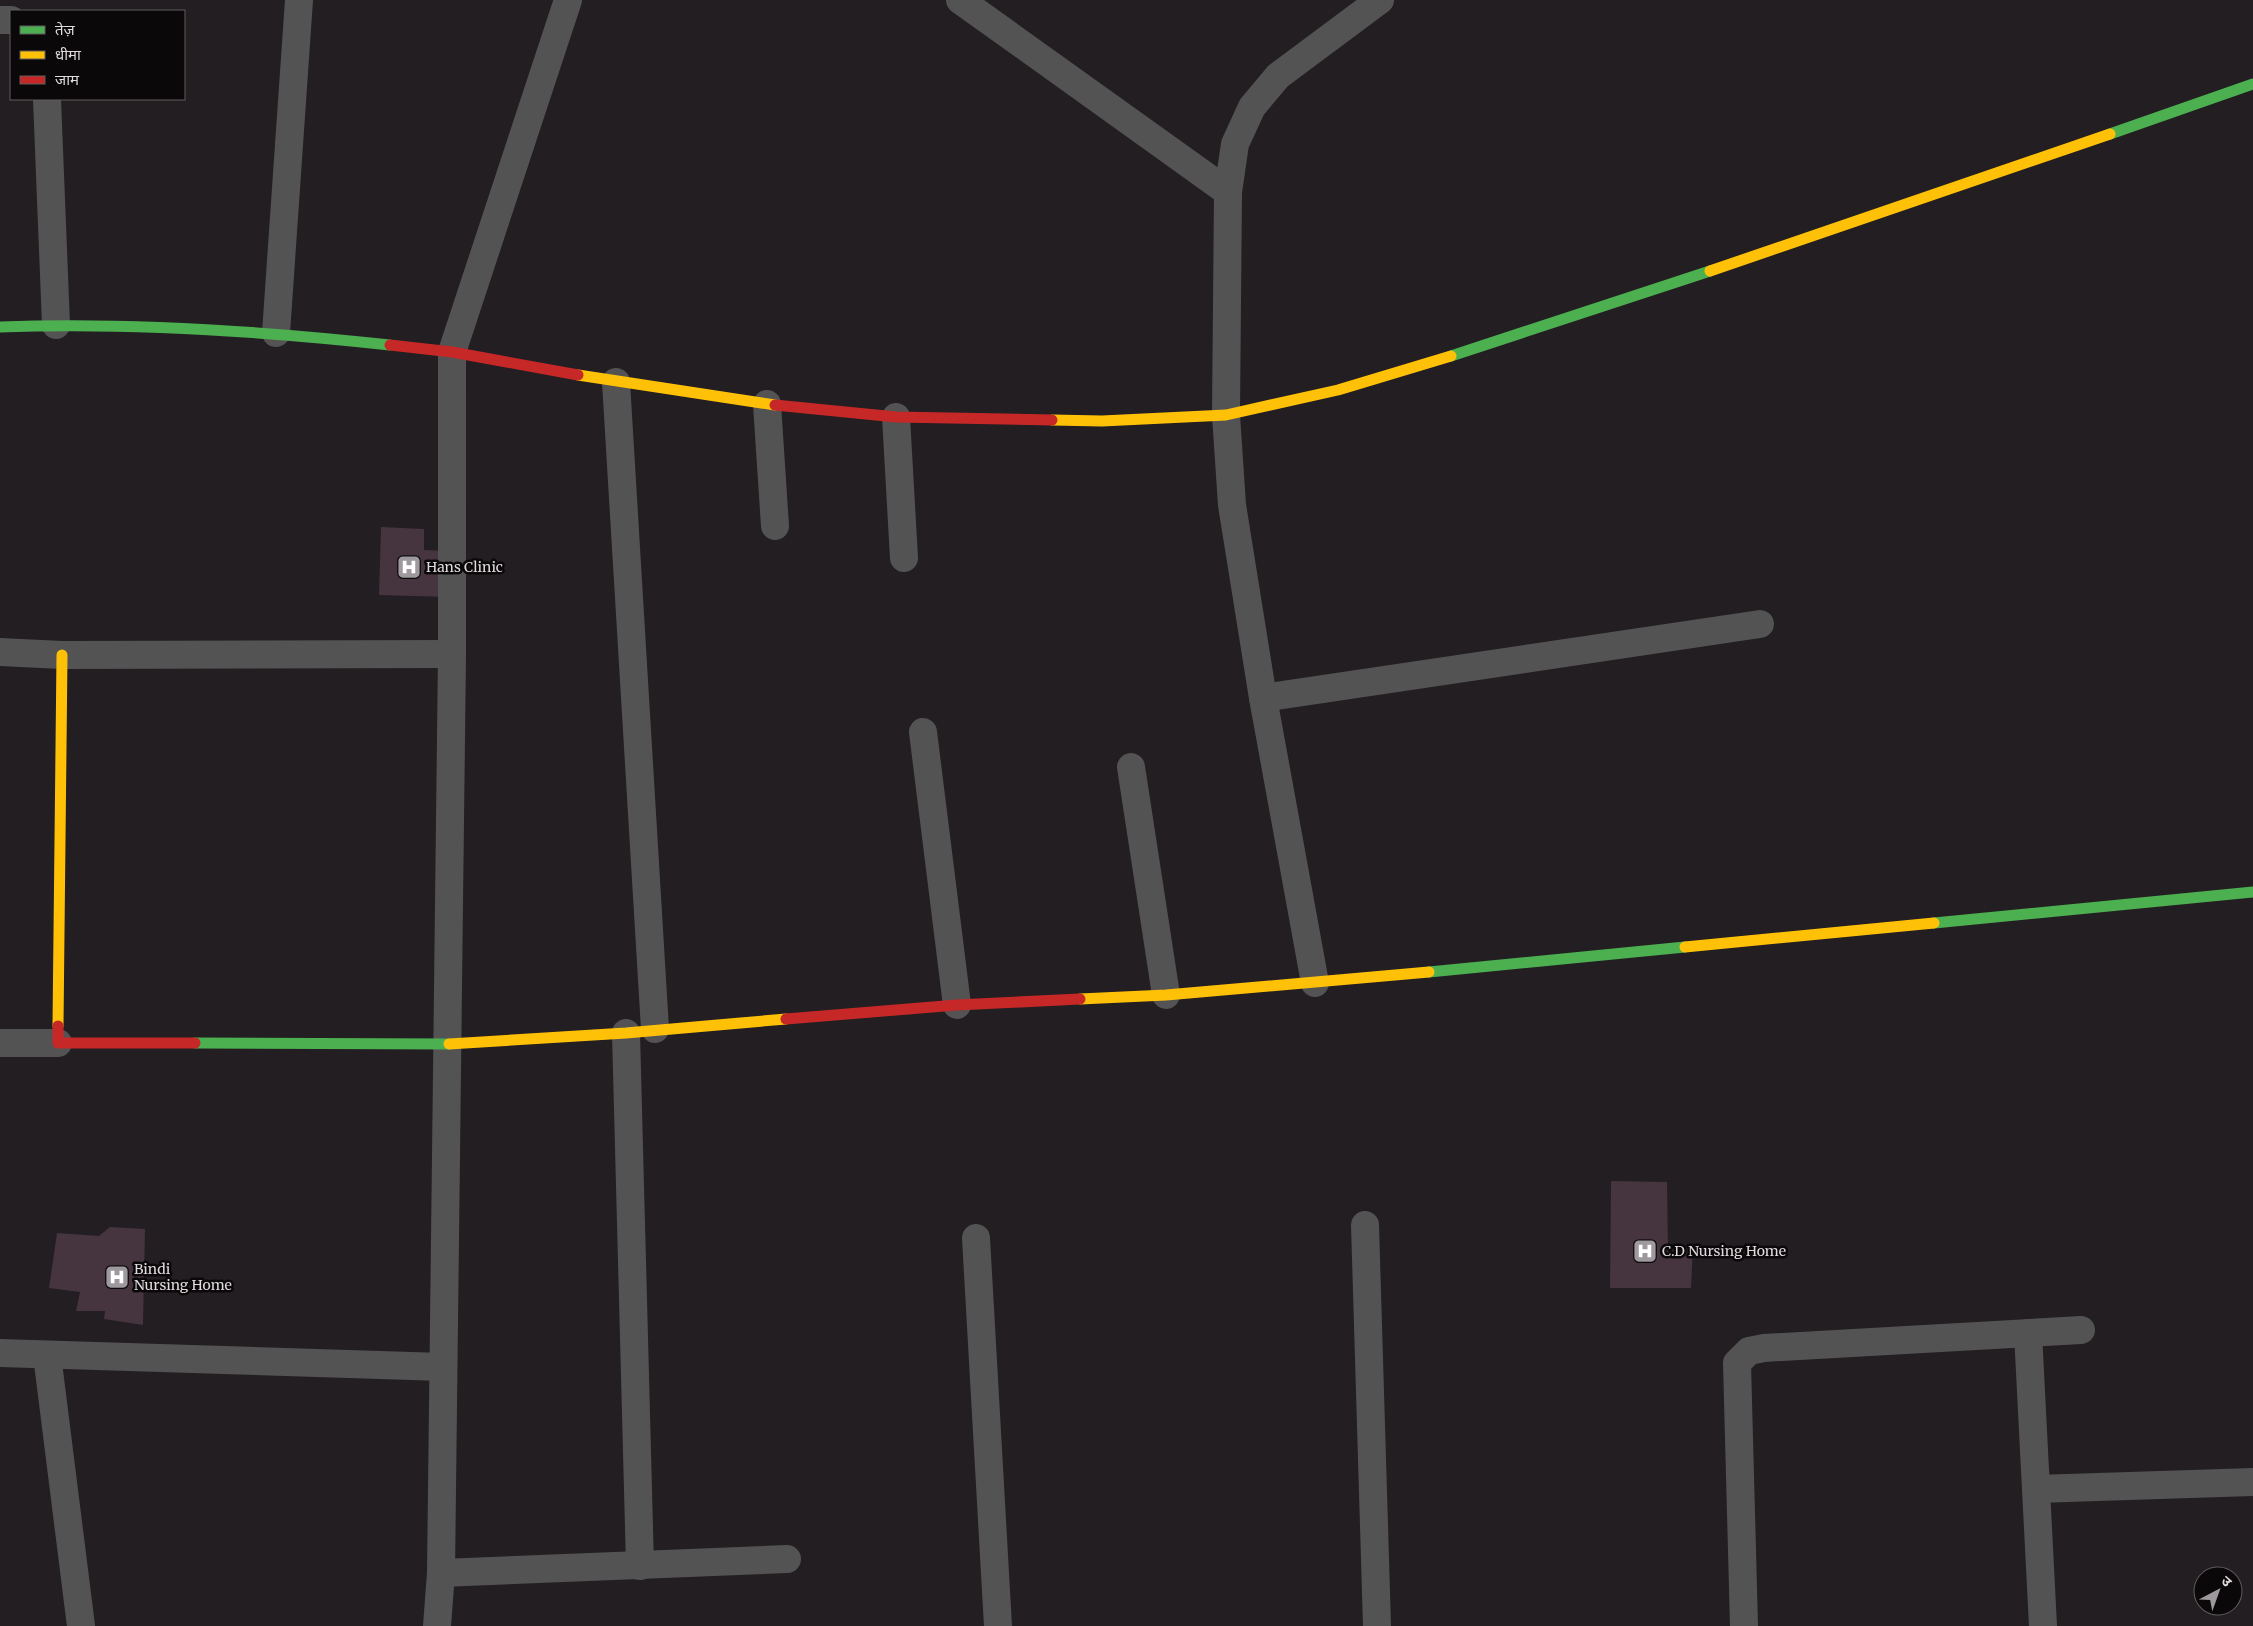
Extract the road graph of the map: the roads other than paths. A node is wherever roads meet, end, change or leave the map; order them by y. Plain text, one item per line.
1 (299, 0) edge
2 (568, 0) edge
3 (960, 0) edge
4 (1380, 0) edge
5 (2253, 84) edge
6 (46, 100) edge
7 (1228, 192) junction
8 (56, 325) junction
9 (0, 327) edge
10 (276, 333) junction
11 (452, 352) junction
12 (616, 382) junction
13 (767, 404) junction
14 (1226, 415) junction
15 (896, 417) junction
16 (775, 526) dead end
17 (904, 558) dead end
18 (1760, 624) dead end
19 (0, 652) edge
20 (452, 654) junction
21 (62, 655) junction
22 (1263, 698) junction
23 (923, 732) dead end
24 (1131, 767) dead end
25 (2253, 892) edge
26 (1315, 982) junction
27 (1166, 995) junction
28 (957, 1005) junction
29 (655, 1029) junction
30 (626, 1034) junction
31 (0, 1043) edge
32 (58, 1043) junction
33 (448, 1044) junction
34 (1365, 1225) dead end
35 (976, 1238) dead end
36 (2081, 1330) dead end
37 (2028, 1333) junction
38 (0, 1353) edge
39 (48, 1355) junction
40 (443, 1367) junction
41 (2253, 1482) edge
42 (2036, 1489) junction
43 (787, 1559) dead end
44 (640, 1566) junction
45 (441, 1573) junction
46 (81, 1626) edge
47 (437, 1626) edge
48 (998, 1626) edge
49 (1377, 1626) edge
50 (1744, 1626) edge
51 (2043, 1626) edge

1 - 10 street
2 - 11 street
3 - 7 street
4 - 7 street
5 - 14 street
6 - 8 street
7 - 14 street
8 - 9 street
8 - 10 street
10 - 11 street
11 - 12 street
11 - 20 street
12 - 13 street
12 - 29 street
13 - 15 street
13 - 16 street
14 - 15 street
14 - 22 street
15 - 17 street
18 - 22 street
19 - 21 street
20 - 21 street
20 - 33 street
21 - 32 street
22 - 26 street
23 - 28 street
24 - 27 street
25 - 26 street
26 - 27 street
27 - 28 street
28 - 29 street
29 - 30 street
30 - 33 street
30 - 44 street
31 - 32 street
32 - 33 street
33 - 40 street
34 - 49 street
35 - 48 street
36 - 37 street
37 - 42 street
37 - 50 street
38 - 39 street
39 - 40 street
39 - 46 street
40 - 45 street
41 - 42 street
42 - 51 street
43 - 44 street
44 - 45 street
45 - 47 street

